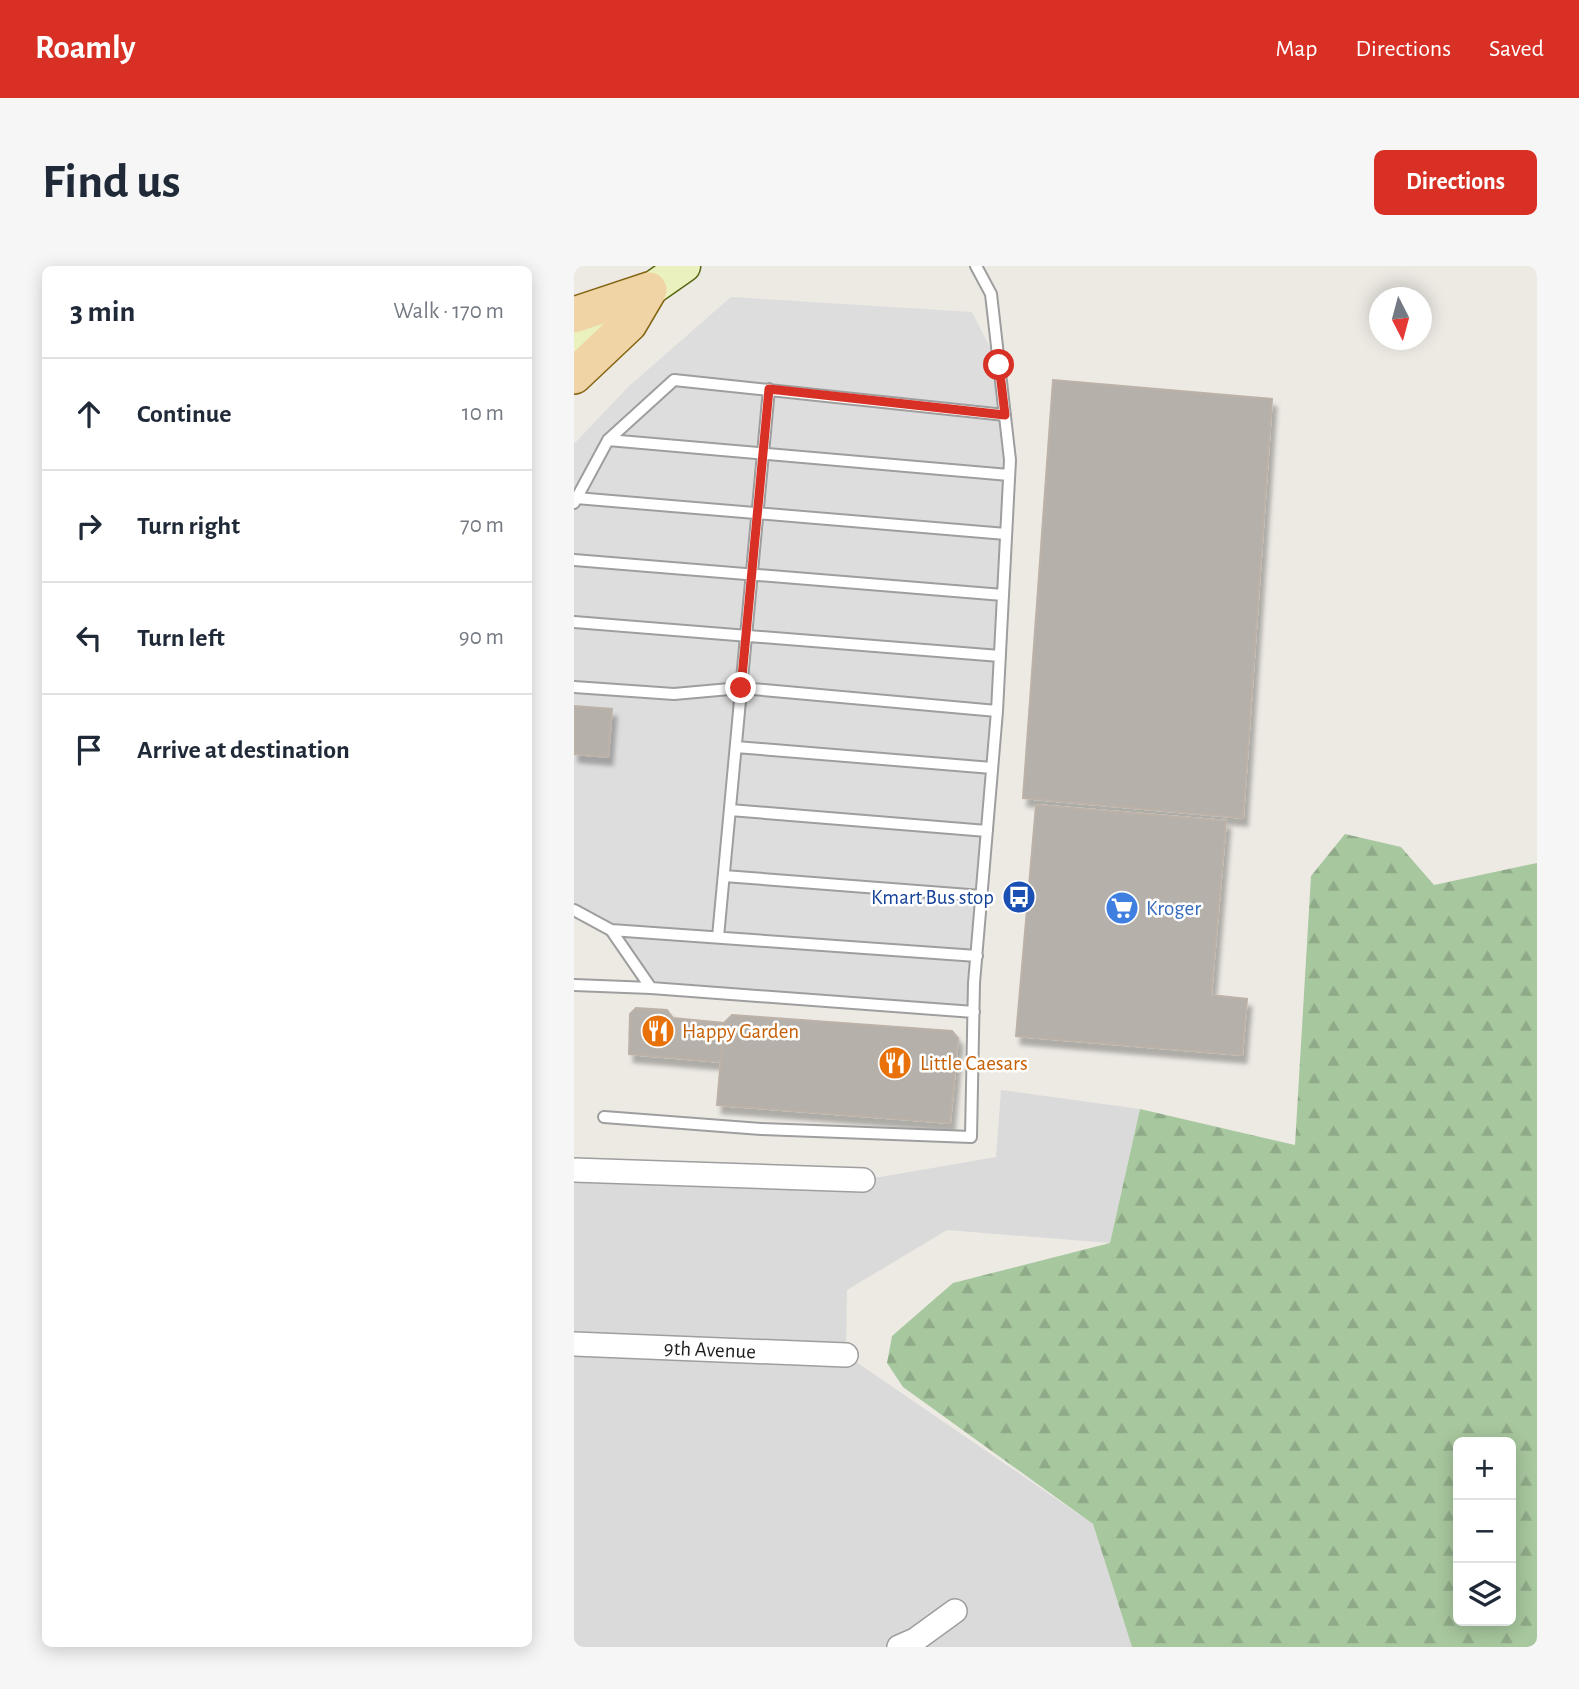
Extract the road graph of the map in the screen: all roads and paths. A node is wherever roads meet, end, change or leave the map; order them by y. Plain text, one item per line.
1 (684, 266) edge
2 (976, 266) edge
3 (649, 290) junction
4 (574, 315) edge
5 (574, 344) edge
6 (574, 376) edge
7 (769, 389) junction
8 (1005, 415) junction
9 (608, 440) junction
10 (763, 455) junction
11 (1009, 475) junction
12 (575, 500) edge
13 (757, 513) junction
14 (1006, 534) junction
15 (574, 560) edge
16 (751, 575) junction
17 (1003, 595) junction
18 (574, 622) edge
19 (746, 634) junction
20 (1000, 656) junction
21 (574, 687) edge
22 (741, 688) junction
23 (996, 711) junction
24 (736, 747) junction
25 (992, 768) junction
26 (730, 810) junction
27 (987, 831) junction
28 (724, 876) junction
29 (982, 896) junction
30 (574, 910) edge
31 (611, 930) junction
32 (718, 937) junction
33 (976, 956) junction
34 (574, 985) edge
35 (651, 988) junction
36 (974, 1012) junction
37 (604, 1117) dead end
38 (574, 1170) edge
39 (863, 1180) dead end
40 (574, 1345) edge
41 (846, 1355) dead end
42 (955, 1611) dead end
43 (899, 1647) edge

1 - 3 main road
2 - 8 lane
3 - 4 main road
3 - 5 main road
3 - 6 main road
7 - 8 lane
7 - 9 lane
7 - 10 lane
8 - 11 lane
9 - 10 lane
9 - 12 lane
10 - 11 lane
10 - 13 lane
11 - 14 lane
12 - 13 lane
13 - 14 lane
13 - 16 lane
14 - 17 lane
15 - 16 lane
16 - 17 lane
16 - 19 lane
17 - 20 lane
18 - 19 lane
19 - 20 lane
19 - 22 lane
20 - 23 lane
21 - 22 lane
22 - 23 lane
22 - 24 lane
23 - 25 lane
24 - 25 lane
24 - 26 lane
25 - 27 lane
26 - 27 lane
26 - 28 lane
27 - 29 lane
28 - 29 lane
28 - 32 lane
29 - 33 lane
30 - 31 lane
31 - 32 lane
31 - 35 lane
32 - 33 lane
33 - 36 lane
34 - 35 lane
35 - 36 lane
36 - 37 lane
38 - 39 street
40 - 41 street, 9th Avenue
42 - 43 street

